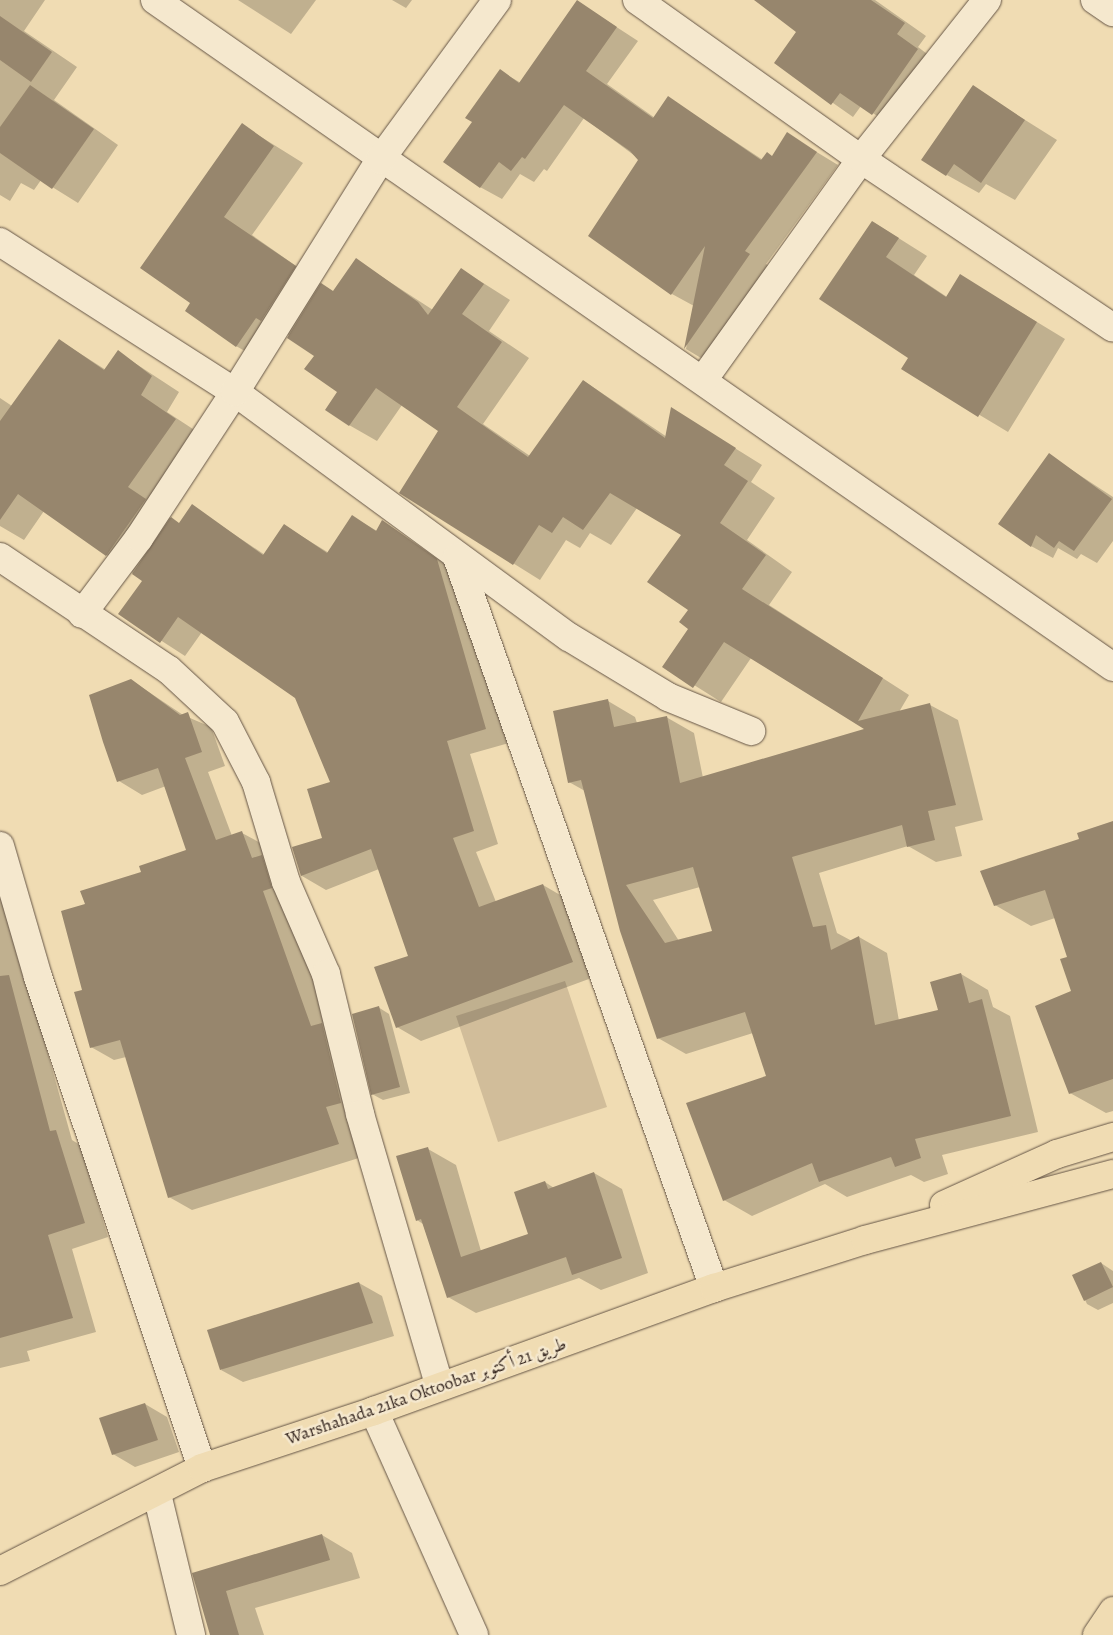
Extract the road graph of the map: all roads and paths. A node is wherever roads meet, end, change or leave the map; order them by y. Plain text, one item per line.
1 (155, 0) edge
2 (497, 0) edge
3 (638, 0) edge
4 (987, 0) edge
5 (1095, 0) edge
6 (1113, 12) edge
7 (861, 159) junction
8 (380, 160) junction
9 (0, 242) edge
10 (1113, 328) edge
11 (703, 380) junction
12 (235, 392) junction
13 (0, 557) edge
14 (457, 557) junction
15 (82, 614) junction
16 (1113, 667) edge
17 (751, 731) dead end
18 (0, 846) edge
19 (1113, 1137) edge
20 (1113, 1174) edge
21 (865, 1240) junction
22 (714, 1288) junction
23 (440, 1387) junction
24 (374, 1411) junction
25 (202, 1468) junction
26 (157, 1494) junction
27 (0, 1571) edge
28 (1113, 1611) edge
29 (191, 1635) edge
30 (474, 1635) edge
31 (1097, 1635) edge

1 - 8 street
2 - 8 street
3 - 7 street
4 - 7 street
5 - 6 street
7 - 10 street
7 - 11 street
8 - 11 street
8 - 12 street
9 - 12 street
11 - 16 street
12 - 14 street
12 - 15 street
13 - 15 street
14 - 17 street
14 - 22 street
15 - 23 street
18 - 25 street
19 - 21 main road
20 - 21 main road
21 - 22 main road, Warshahada 21ka Oktoobar طريق 21 أكتوبر
22 - 23 main road, Warshahada 21ka Oktoobar طريق 21 أكتوبر
23 - 24 main road, Warshahada 21ka Oktoobar طريق 21 أكتوبر
24 - 25 main road, Warshahada 21ka Oktoobar طريق 21 أكتوبر
24 - 30 street
25 - 26 main road, Warshahada 21ka Oktoobar طريق 21 أكتوبر
26 - 27 main road, Warshahada 21ka Oktoobar طريق 21 أكتوبر
26 - 29 street
28 - 31 main road

